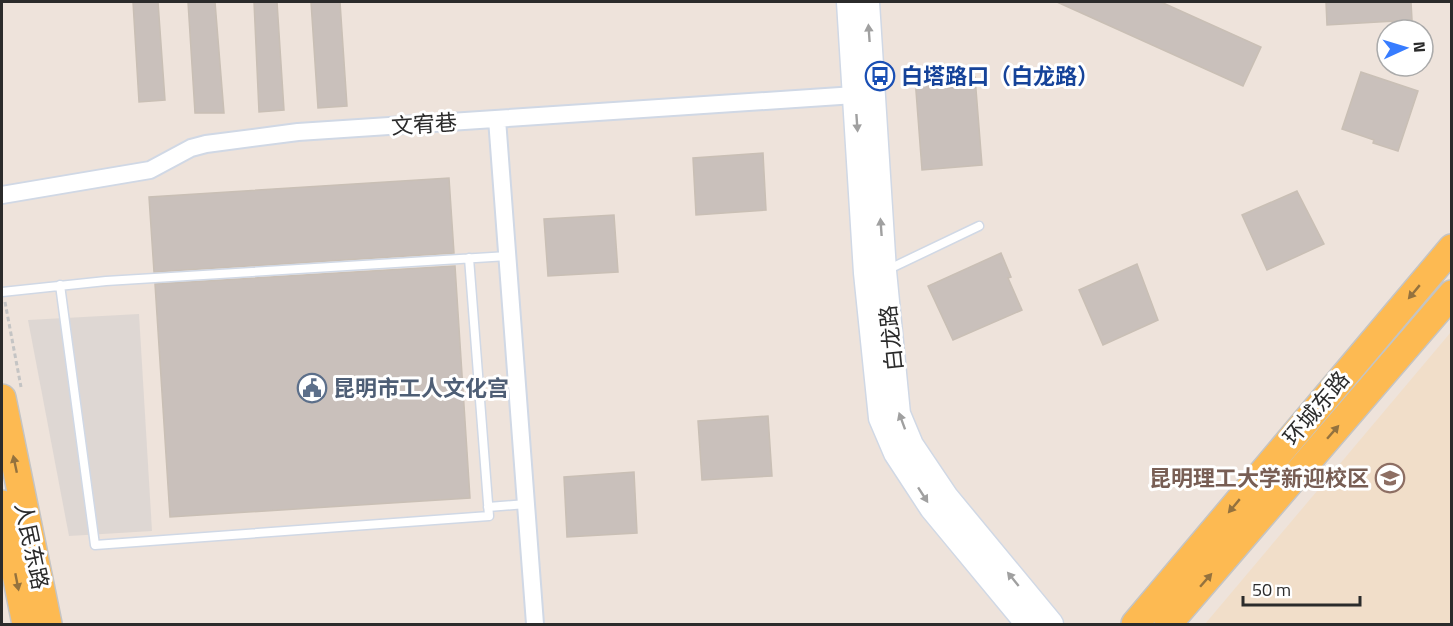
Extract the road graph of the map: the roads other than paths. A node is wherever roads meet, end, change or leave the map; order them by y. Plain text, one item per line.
1 (849, 2) edge
2 (867, 2) edge
3 (855, 95) junction
4 (497, 119) junction
5 (2, 195) edge
6 (979, 226) dead end
7 (1452, 248) edge
8 (508, 256) junction
9 (469, 258) junction
10 (884, 271) junction
11 (60, 285) junction
12 (2, 292) edge
13 (1452, 294) edge
14 (2, 398) edge
15 (2, 504) edge
16 (526, 504) junction
17 (488, 507) junction
18 (26, 624) edge
19 (48, 624) edge
20 (535, 624) edge
21 (1028, 624) edge
22 (1050, 624) edge
23 (1135, 624) edge
24 (1168, 624) edge

1 - 3 main road, 白龙路
10 -> 2 main road, 白龙路
3 - 4 street, 文宥巷
3 -> 21 main road, 白龙路
4 - 5 street, 文宥巷
4 - 8 street
6 - 10 lane
7 -> 23 main road, 环城东路
8 - 9 lane
8 - 16 street
9 - 11 lane
9 - 17 lane
22 -> 10 main road, 白龙路
11 - 12 lane
11 - 17 lane
24 -> 13 main road, 环城东路
19 -> 14 main road, 人民东路
15 -> 18 main road, 人民东路
16 - 17 lane
16 - 20 street

